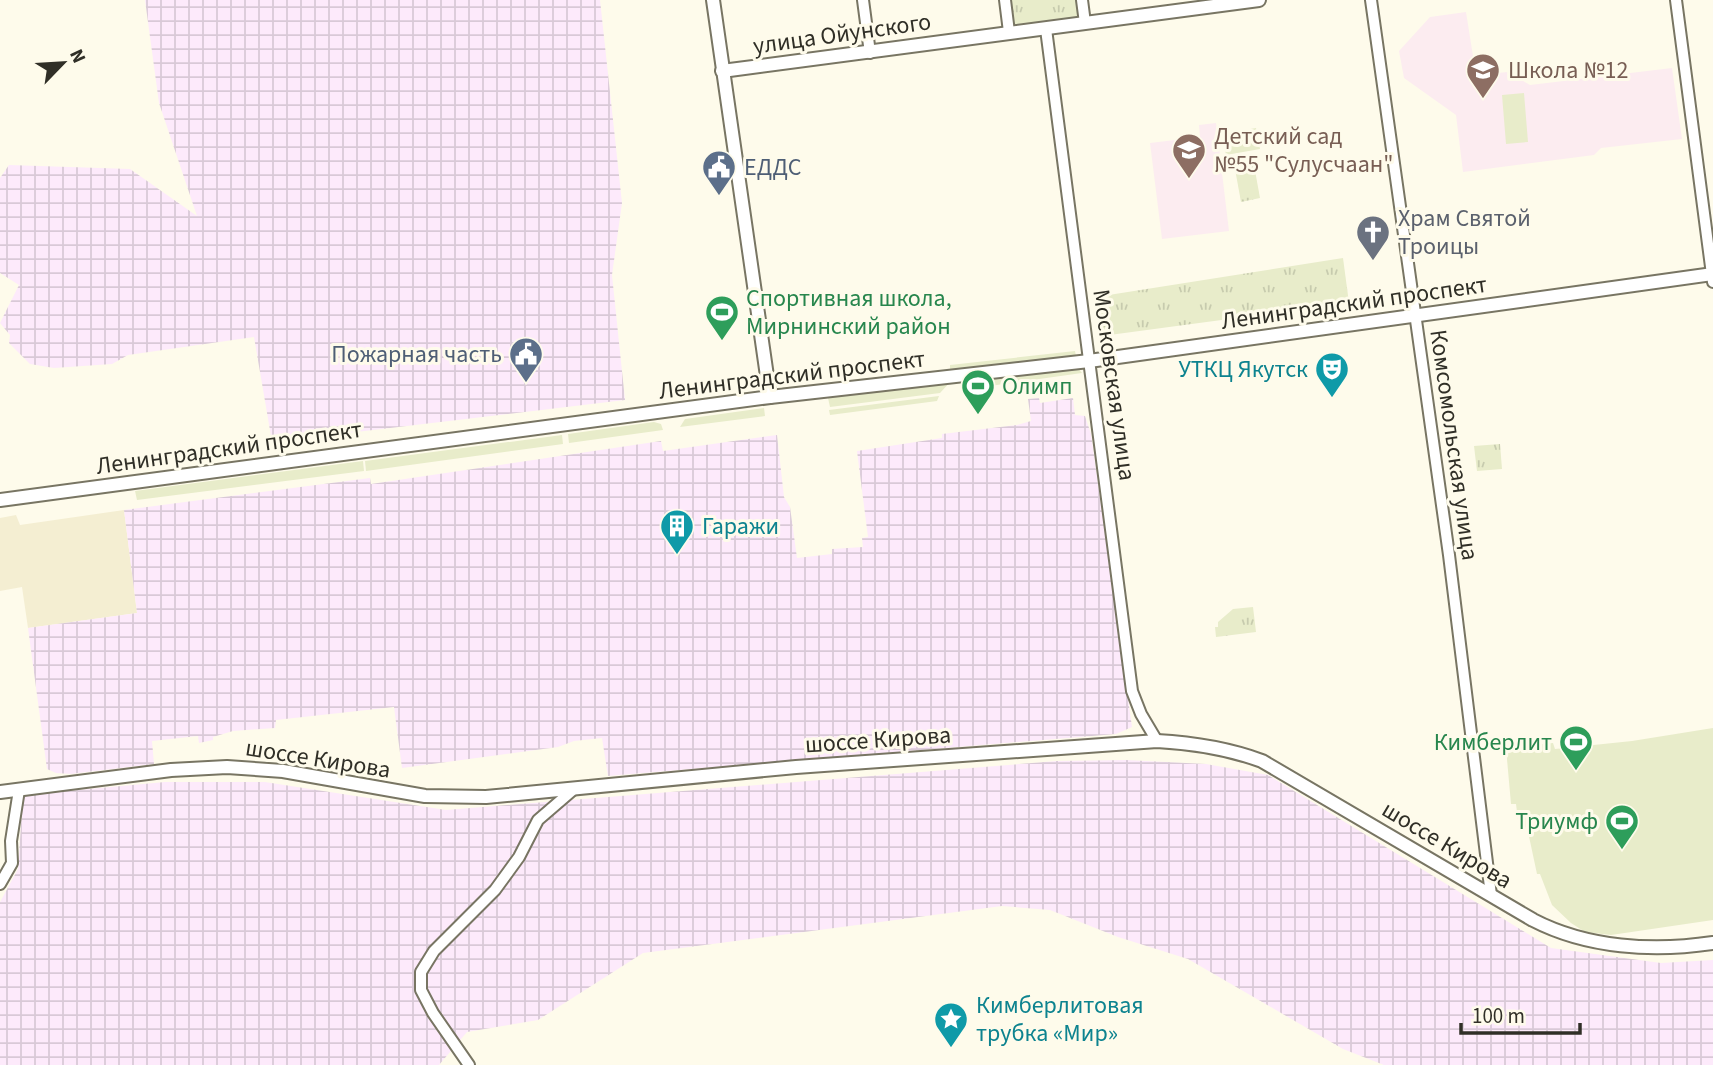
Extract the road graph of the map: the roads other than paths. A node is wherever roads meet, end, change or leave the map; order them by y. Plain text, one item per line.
1 (713, 0) edge
2 (863, 0) edge
3 (1005, 0) edge
4 (1082, 0) edge
5 (1259, 0) edge
6 (1371, 0) edge
7 (1676, 0) edge
8 (1085, 23) junction
9 (1046, 29) junction
10 (1009, 32) junction
11 (870, 53) junction
12 (722, 71) junction
13 (1713, 277) edge
14 (1416, 316) junction
15 (1089, 361) junction
16 (770, 397) junction
17 (0, 500) edge
18 (1157, 741) junction
19 (574, 789) junction
20 (19, 790) junction
21 (0, 792) edge
22 (6, 850) edge
23 (0, 884) edge
24 (1490, 895) junction
25 (1713, 943) edge
26 (468, 1065) edge

1 - 12 main road
2 - 11 street
3 - 10 street
4 - 8 street
5 - 8 main road, улица Ойунского
6 - 14 street, Комсомольская улица
7 - 13 street
8 - 9 main road, улица Ойунского
9 - 10 main road, улица Ойунского
9 - 15 street, Московская улица
10 - 11 main road, улица Ойунского
11 - 12 main road, улица Ойунского
12 - 16 main road
13 - 14 main road, Ленинградский проспект
14 - 15 main road, Ленинградский проспект
14 - 24 street, Комсомольская улица
15 - 16 main road, Ленинградский проспект
15 - 18 street, Московская улица
16 - 17 main road, Ленинградский проспект
18 - 19 main road, шоссе Кирова
18 - 24 main road, шоссе Кирова
19 - 20 main road, шоссе Кирова
19 - 26 street
20 - 21 main road, шоссе Кирова
20 - 22 street
22 - 23 street
24 - 25 main road, шоссе Кирова

